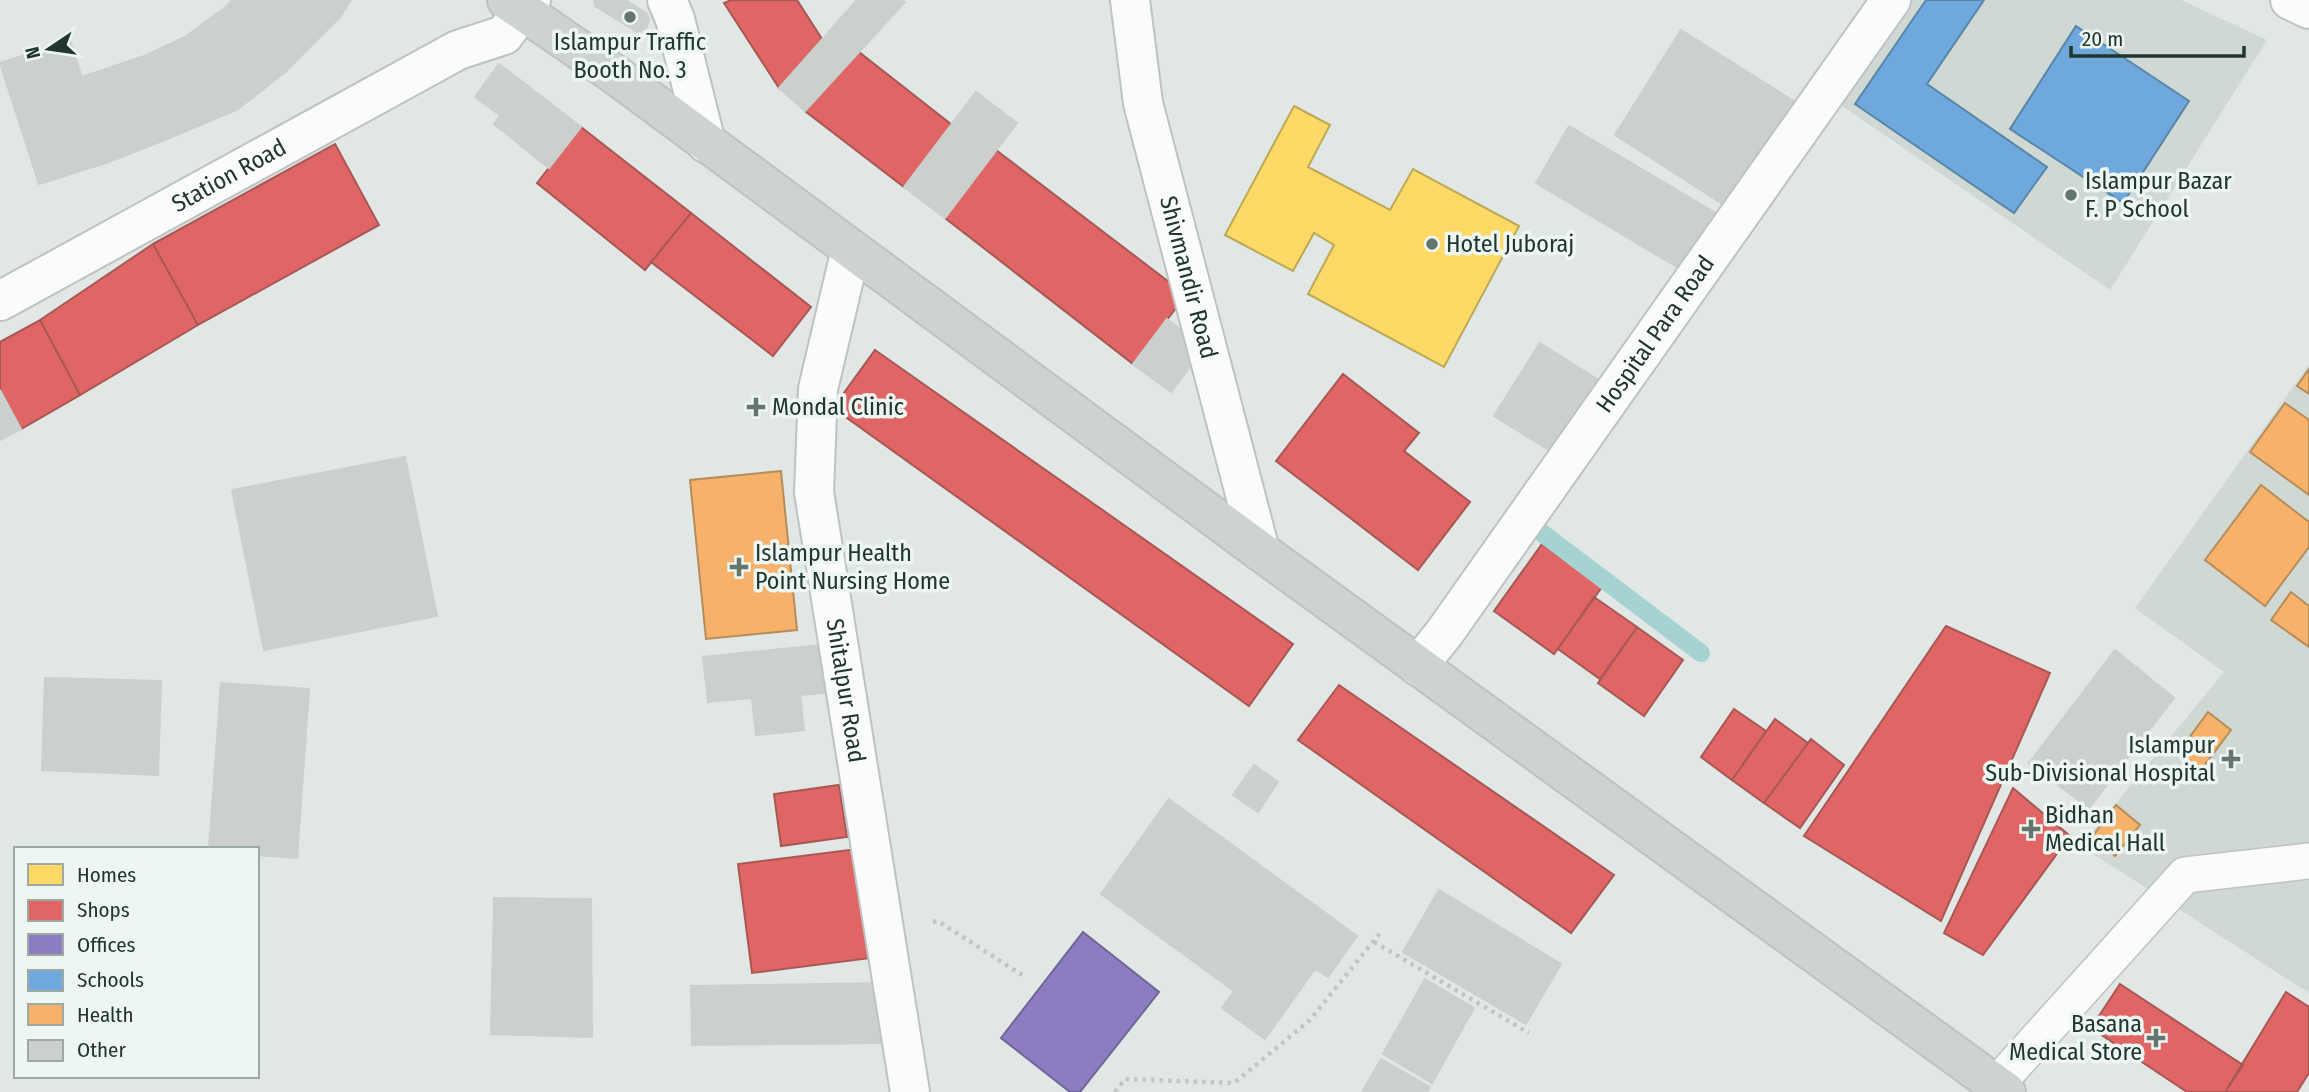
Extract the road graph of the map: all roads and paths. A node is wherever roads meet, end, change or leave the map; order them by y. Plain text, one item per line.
1 (667, 0) edge
2 (1130, 0) edge
3 (1891, 0) edge
4 (2290, 0) edge
5 (520, 4) edge
6 (2309, 9) edge
7 (706, 143) junction
8 (851, 249) junction
9 (0, 301) edge
10 (1260, 551) junction
11 (1418, 666) junction
12 (2309, 861) edge
13 (884, 933) junction
14 (1380, 933) dead end
15 (1374, 942) junction
16 (1022, 975) dead end
17 (1529, 1033) dead end
18 (2001, 1088) edge
19 (910, 1092) edge
20 (1115, 1092) edge

1 - 7 street
2 - 10 street, Shivmandir Road
3 - 11 street, Hospital Para Road
4 - 6 street
5 - 7 main road
5 - 9 street, Station Road
7 - 8 main road
8 - 10 main road
8 - 13 street, Shitalpur Road
10 - 11 main road
11 - 18 main road
12 - 18 lane
13 - 16 path
13 - 19 street, Shitalpur Road
14 - 15 path
15 - 17 path
15 - 20 path

